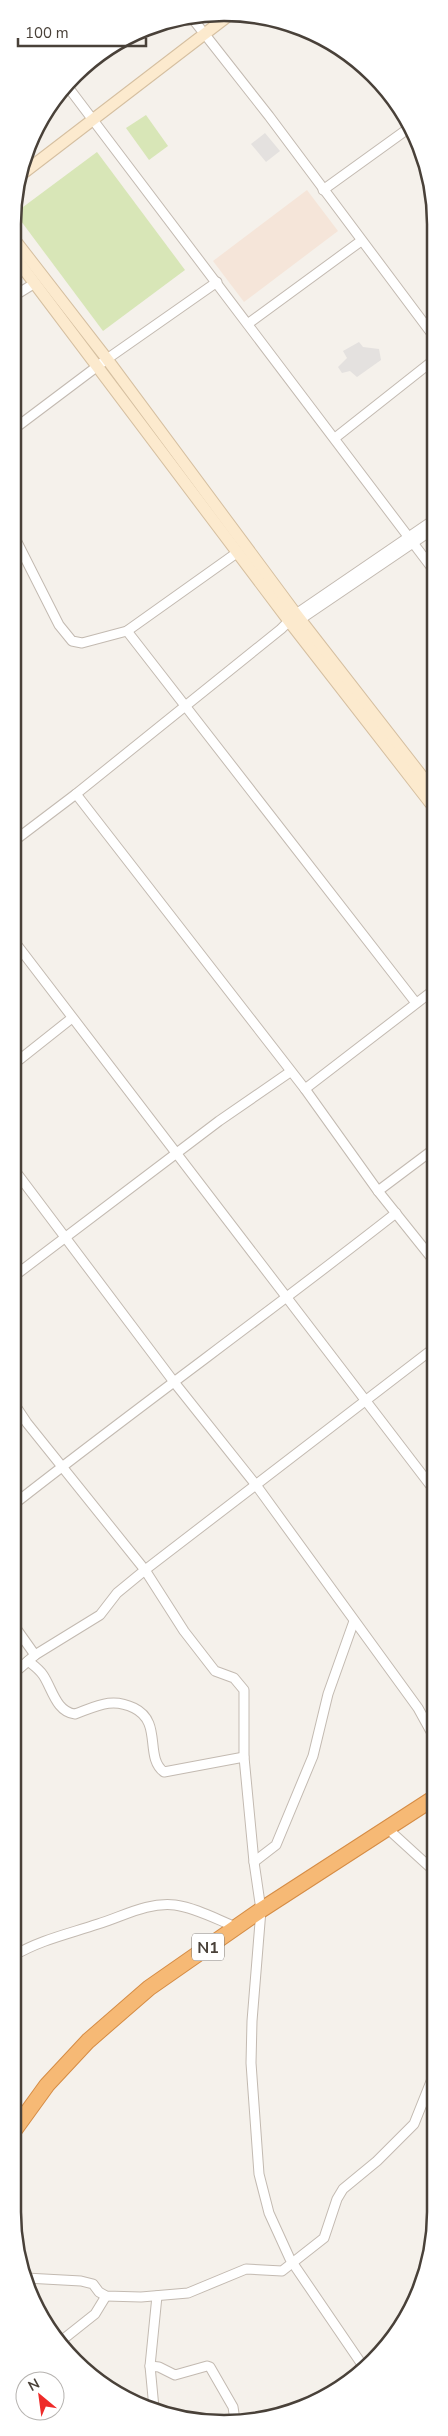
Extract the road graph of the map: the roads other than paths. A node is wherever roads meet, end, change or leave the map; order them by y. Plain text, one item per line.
1 (221, 21) edge
2 (196, 23) edge
3 (203, 34) junction
4 (71, 91) edge
5 (93, 120) junction
6 (404, 131) edge
7 (29, 169) edge
8 (323, 190) junction
9 (361, 240) junction
10 (21, 248) edge
11 (21, 265) edge
12 (217, 282) junction
13 (35, 283) junction
14 (21, 292) edge
15 (249, 323) junction
16 (427, 327) edge
17 (102, 362) junction
18 (427, 366) edge
19 (21, 424) edge
20 (334, 438) junction
21 (427, 526) edge
22 (427, 532) edge
23 (410, 540) junction
24 (21, 551) edge
25 (238, 552) junction
26 (427, 562) edge
27 (292, 621) junction
28 (127, 631) junction
29 (185, 706) junction
30 (427, 783) edge
31 (76, 794) junction
32 (427, 798) edge
33 (21, 835) edge
34 (21, 950) edge
35 (427, 994) edge
36 (416, 1003) junction
37 (72, 1018) junction
38 (21, 1058) edge
39 (290, 1072) junction
40 (305, 1089) junction
41 (175, 1154) junction
42 (427, 1154) edge
43 (21, 1179) edge
44 (378, 1191) junction
45 (396, 1213) junction
46 (65, 1240) junction
47 (427, 1252) edge
48 (21, 1271) edge
49 (286, 1299) junction
50 (427, 1353) edge
51 (174, 1382) junction
52 (366, 1401) junction
53 (21, 1414) edge
54 (63, 1466) junction
55 (427, 1481) edge
56 (256, 1485) junction
57 (21, 1499) edge
58 (145, 1570) junction
59 (354, 1621) junction
60 (21, 1638) edge
61 (32, 1658) junction
62 (21, 1667) edge
63 (427, 1724) edge
64 (244, 1757) junction
65 (427, 1803) edge
66 (388, 1829) junction
67 (254, 1862) junction
68 (427, 1865) edge
69 (261, 1910) junction
70 (236, 1927) junction
71 (21, 1951) edge
72 (427, 2092) edge
73 (21, 2121) edge
74 (293, 2264) junction
75 (33, 2278) edge
76 (106, 2296) junction
77 (158, 2296) junction
78 (65, 2338) edge
79 (360, 2362) edge
80 (150, 2366) junction
81 (153, 2402) edge
82 (234, 2414) edge

1 - 3 street
2 - 3 street
3 - 5 street
3 - 8 street
4 - 5 street
5 - 7 street
5 - 12 street
6 - 8 street
8 - 9 street
9 - 15 street
9 - 16 street
10 - 17 street
11 - 13 street
12 - 15 street
12 - 17 street
13 - 14 street
13 - 17 street
15 - 20 street
17 - 19 street
17 - 25 street
17 - 27 street
18 - 20 street
20 - 23 street
21 - 23 street
22 - 23 street
23 - 26 street
23 - 27 street
24 - 28 street
25 - 27 street
25 - 28 street
27 - 29 street
27 - 30 street
27 - 32 street
28 - 29 street
29 - 31 street
29 - 36 street
31 - 33 street
31 - 39 street
34 - 37 street
35 - 36 street
36 - 40 street
37 - 38 street
37 - 41 street
39 - 40 street
39 - 41 street
40 - 44 street
41 - 46 street
41 - 49 street
42 - 44 street
43 - 46 street
44 - 45 street
45 - 47 street
45 - 49 street
46 - 48 street
46 - 51 street
49 - 51 street
49 - 52 street
50 - 52 street
51 - 54 street
51 - 56 street
52 - 55 street
52 - 56 street
53 - 54 street
54 - 57 street
54 - 58 street
56 - 58 street
56 - 59 street
58 - 61 street
58 - 64 street
59 - 63 street
59 - 67 street
60 - 61 street
61 - 62 street
61 - 64 street
64 - 67 street
65 - 66 highway, N1
66 - 68 street
66 - 69 highway, N1
67 - 69 street
69 - 70 highway, N1
69 - 74 street
70 - 71 street
70 - 73 highway, N1
72 - 74 street
74 - 77 street
74 - 79 street
75 - 76 street
76 - 77 street
76 - 78 street
77 - 80 street
80 - 81 street
80 - 82 street

